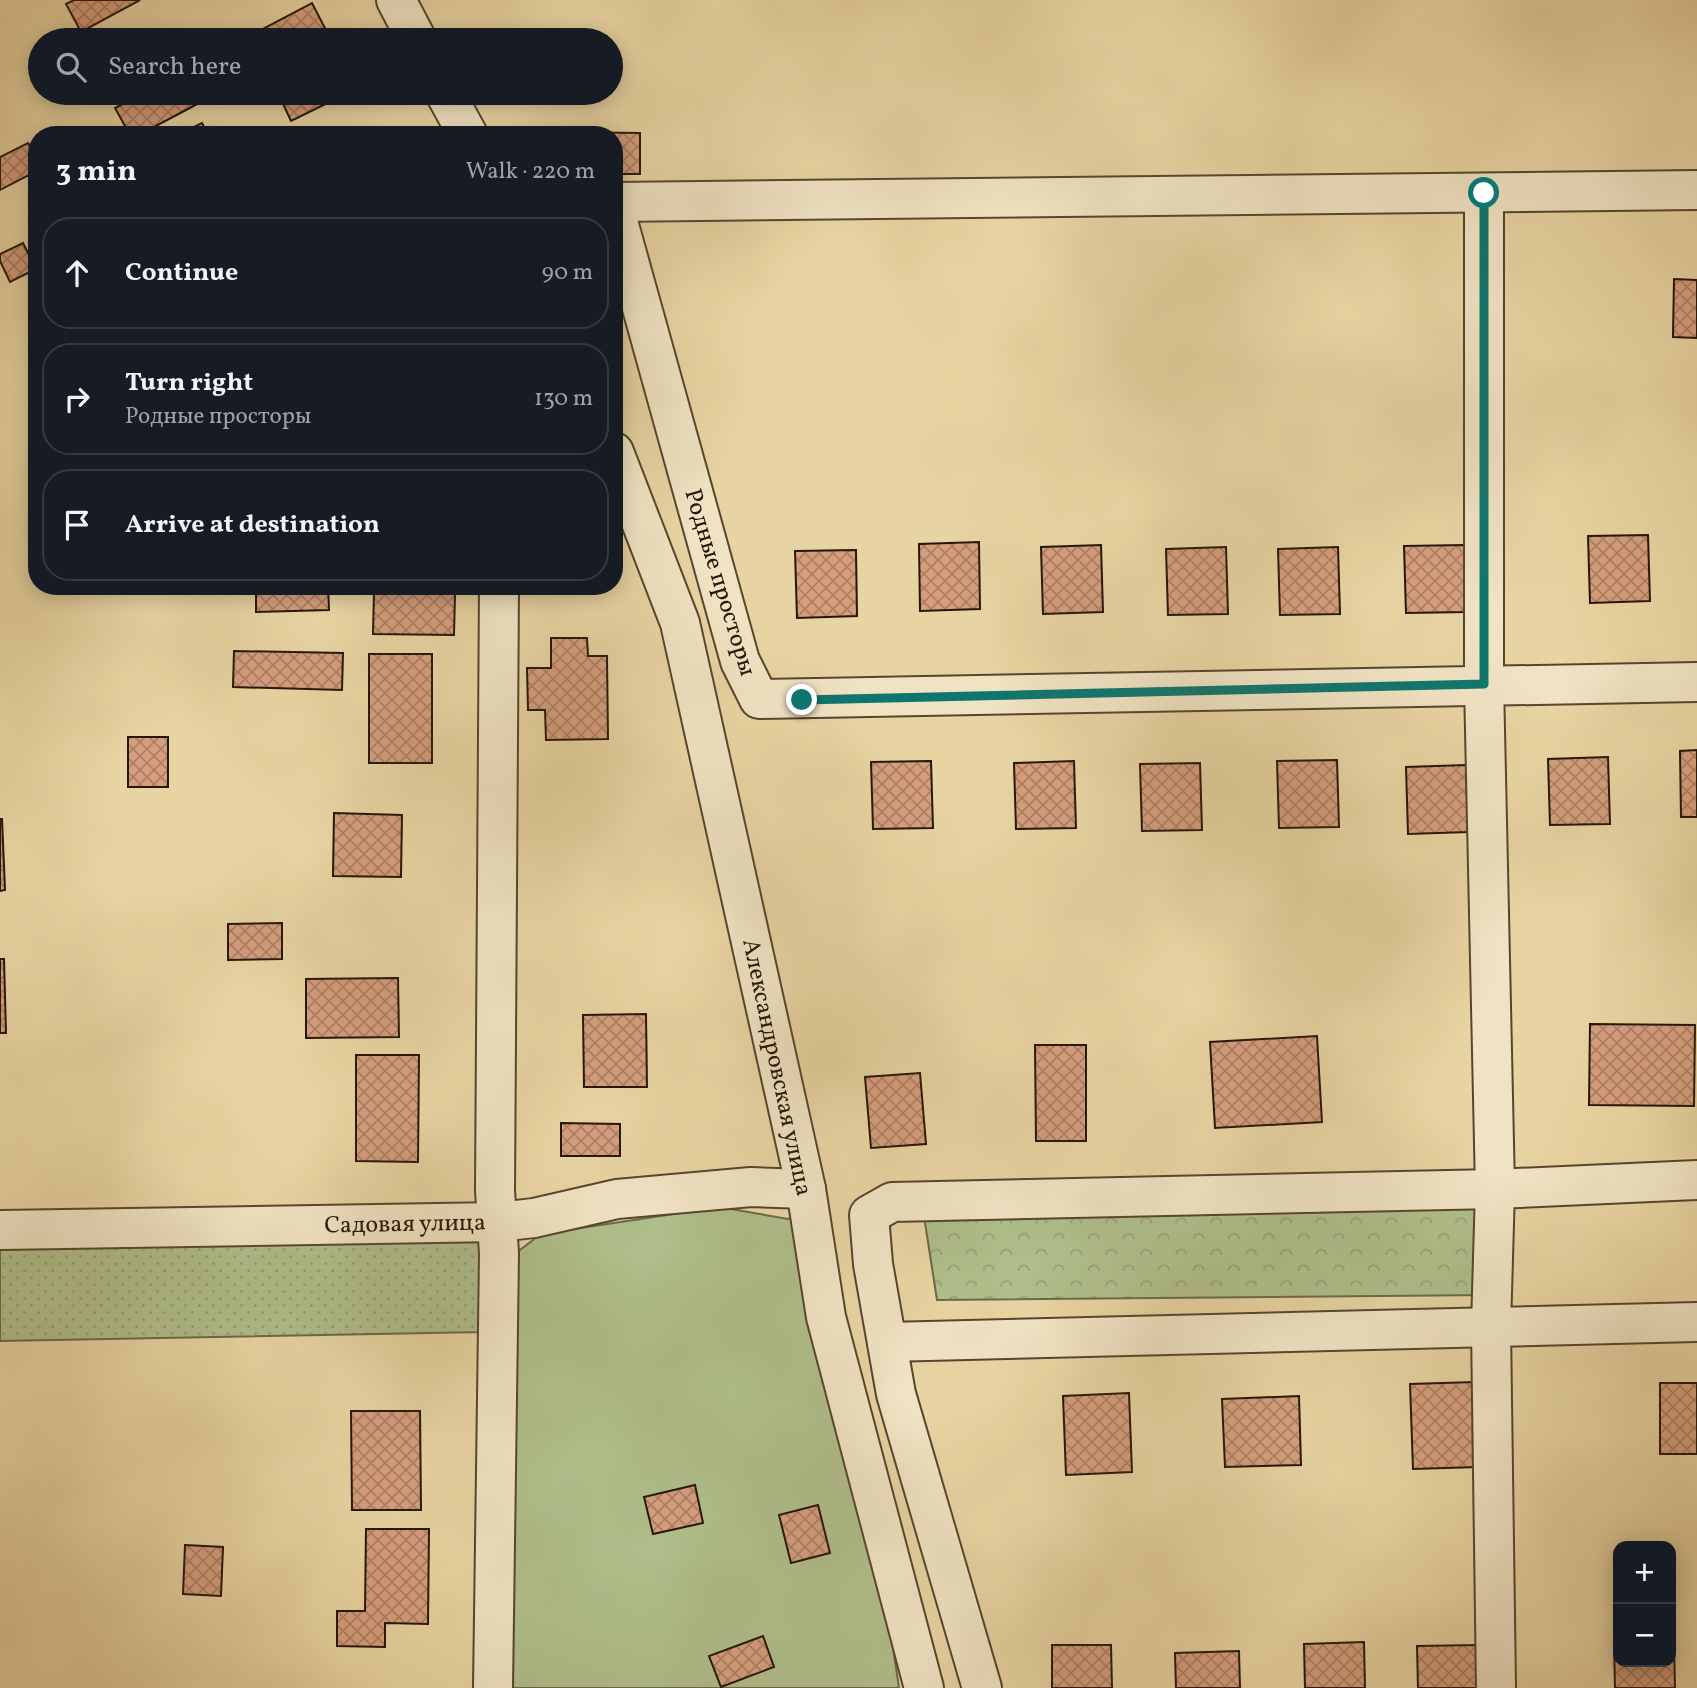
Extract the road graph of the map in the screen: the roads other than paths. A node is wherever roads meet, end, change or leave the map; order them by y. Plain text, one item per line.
1 (396, 0) edge
2 (411, 28) edge
3 (452, 105) edge
4 (463, 126) edge
5 (1697, 190) edge
6 (1484, 193) junction
7 (623, 204) edge
8 (623, 237) edge
9 (623, 475) edge
10 (499, 595) edge
11 (1697, 682) edge
12 (1484, 684) junction
13 (1697, 1180) edge
14 (806, 1189) junction
15 (1495, 1189) junction
16 (498, 1222) junction
17 (0, 1230) edge
18 (1697, 1322) edge
19 (1491, 1327) junction
20 (887, 1342) junction
21 (493, 1688) edge
22 (925, 1688) edge
23 (982, 1688) edge
24 (1496, 1688) edge

1 - 2 street
3 - 4 street
5 - 6 street
6 - 7 street
6 - 12 street
8 - 12 street, Родные просторы
9 - 14 street, Александровская улица
10 - 16 street
11 - 12 street, Родные просторы
12 - 15 street
13 - 15 street
14 - 16 street, Садовая улица
14 - 22 street, Александровская улица
15 - 19 street
15 - 20 street
16 - 17 street, Садовая улица
16 - 21 street
18 - 19 street
19 - 20 street
19 - 24 street
20 - 23 street

